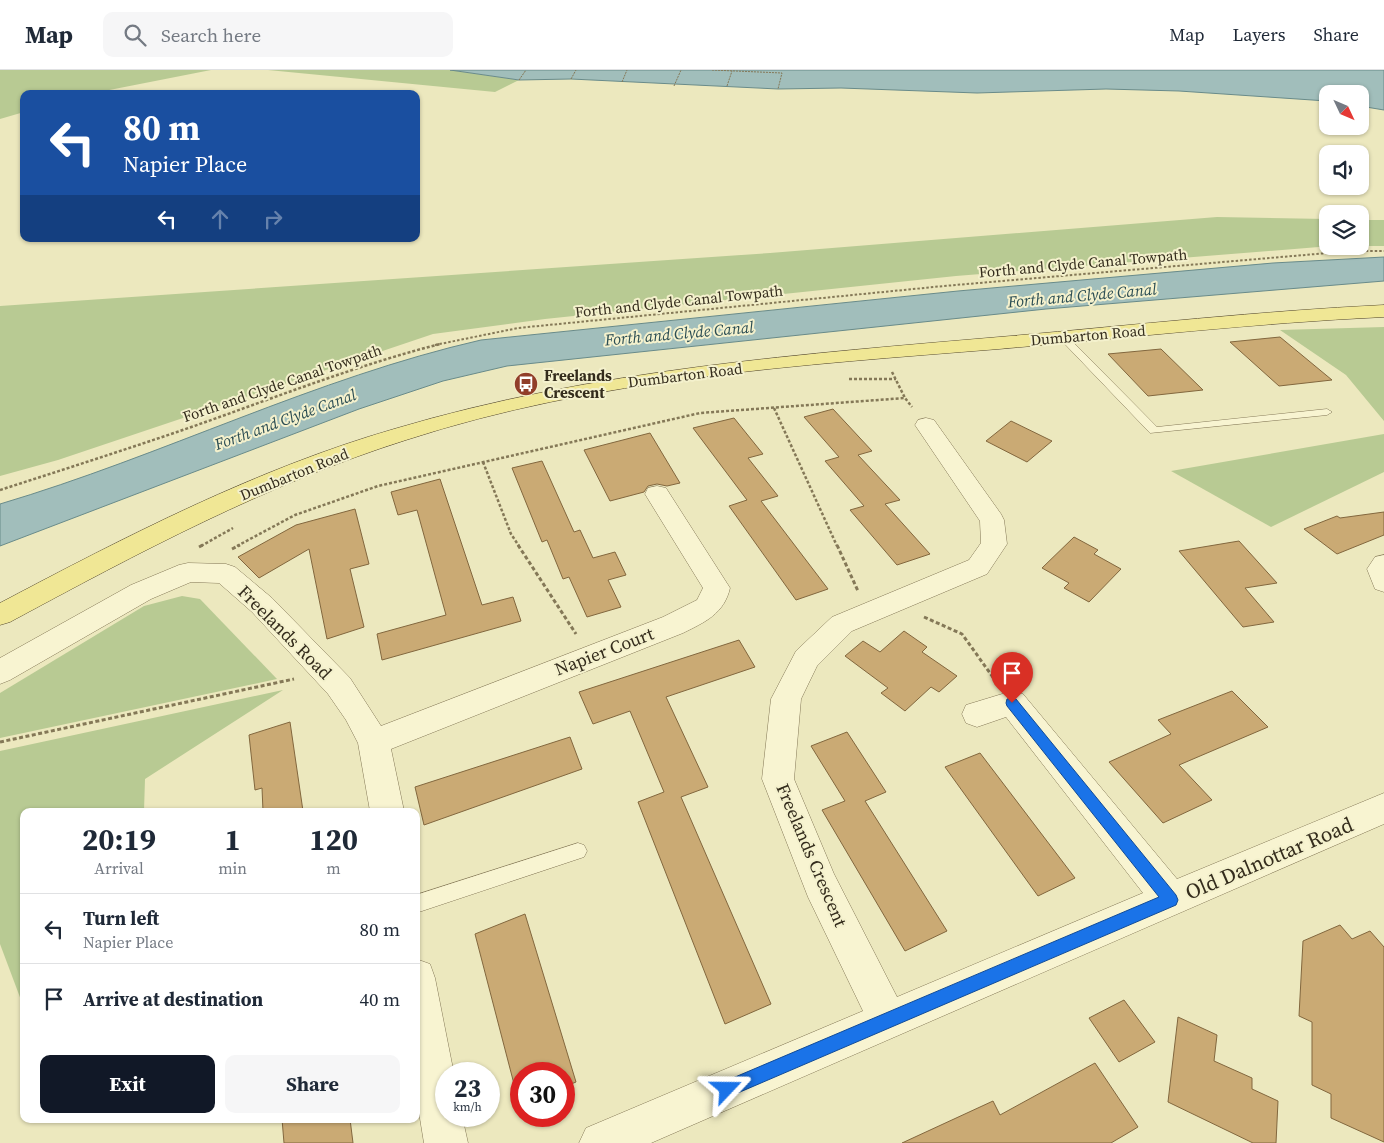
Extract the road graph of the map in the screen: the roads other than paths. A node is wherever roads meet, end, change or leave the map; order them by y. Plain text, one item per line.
1 (1384, 311) edge
2 (1063, 337) junction
3 (1327, 412) dead end
4 (926, 426) road end
5 (657, 494) dead end
6 (1384, 564) edge
7 (1384, 582) edge
8 (0, 615) edge
9 (0, 672) edge
10 (978, 714) dead end
11 (374, 742) junction
12 (386, 808) edge
13 (1384, 808) edge
14 (578, 851) dead end
15 (1171, 900) junction
16 (420, 903) edge
17 (420, 1000) edge
18 (888, 1020) junction
19 (446, 1143) edge
20 (602, 1143) edge

1 - 2 main road, Dumbarton Road
2 - 3 lane
2 - 8 main road, Dumbarton Road
4 - 18 street, Freelands Crescent
5 - 11 street, Napier Court
6 - 7 street
9 - 11 street, Freelands Road
10 - 15 street
11 - 12 street, Freelands Road
13 - 15 street, Old Dalnottar Road
14 - 16 lane
15 - 18 street, Old Dalnottar Road
17 - 19 street
18 - 20 street, Old Dalnottar Road

